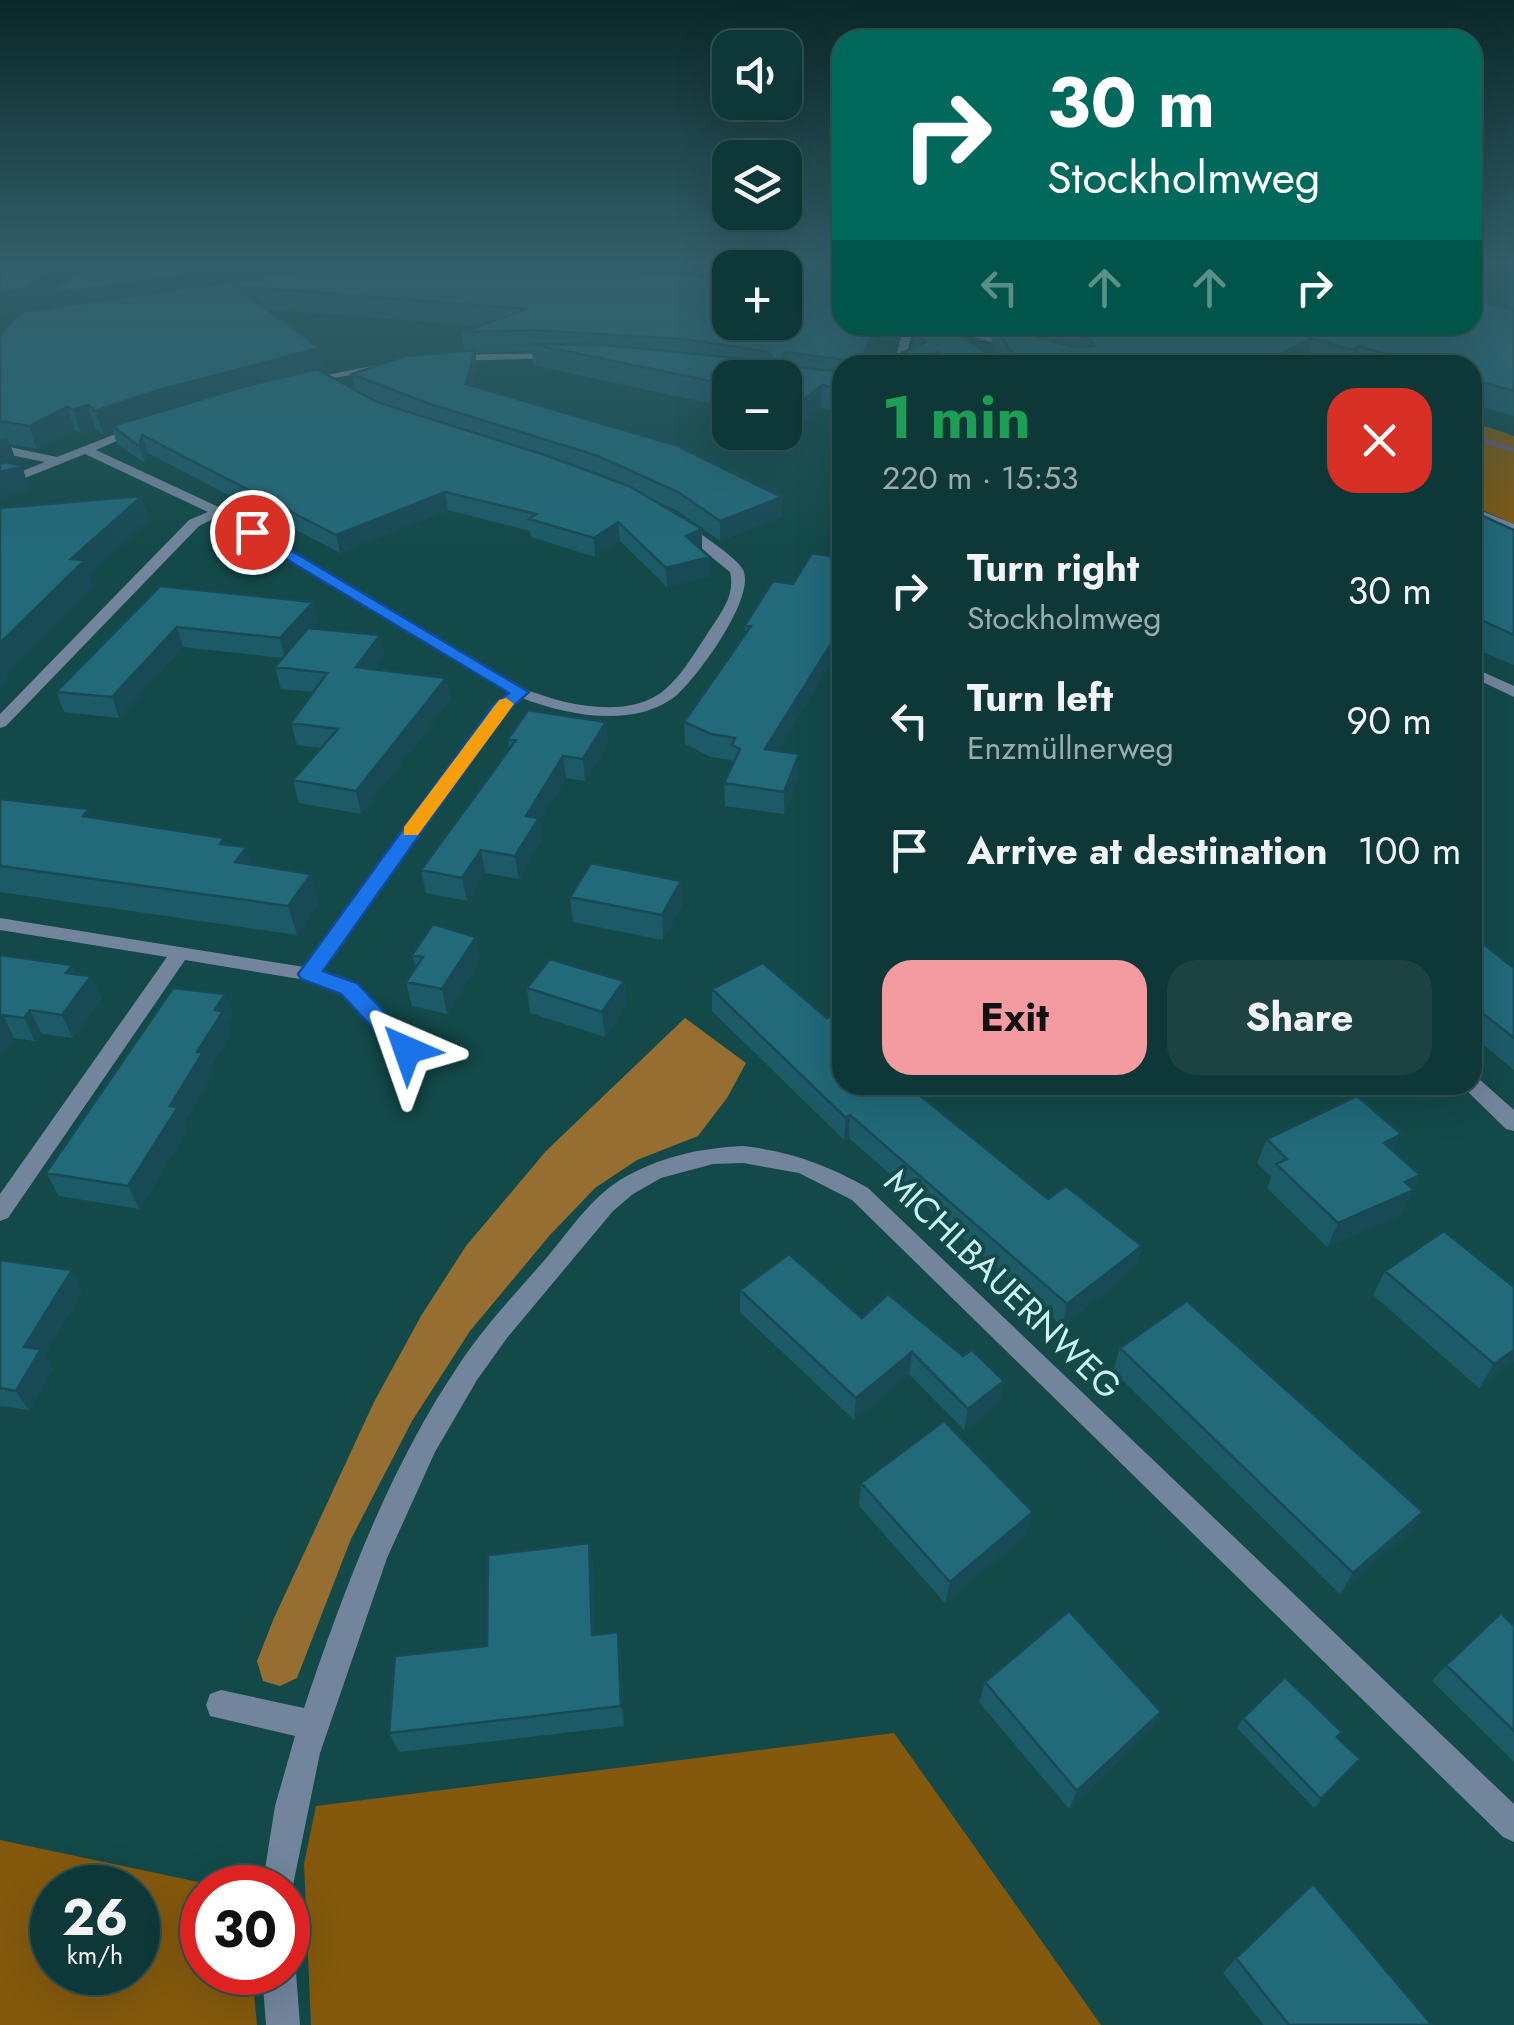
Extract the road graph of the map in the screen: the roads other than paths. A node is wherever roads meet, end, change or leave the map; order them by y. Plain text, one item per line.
1 (435, 360) edge
2 (451, 360) edge
3 (418, 361) edge
4 (321, 377) junction
5 (289, 383) edge
6 (340, 392) edge
7 (157, 422) edge
8 (84, 448) junction
9 (0, 449) edge
10 (54, 460) junction
11 (0, 484) edge
12 (218, 512) junction
13 (1482, 515) edge
14 (670, 519) edge
15 (1514, 529) edge
16 (1482, 677) edge
17 (520, 692) junction
18 (1514, 692) edge
19 (0, 722) edge
20 (0, 924) edge
21 (179, 954) junction
22 (309, 974) junction
23 (407, 1050) dead end
24 (1482, 1093) edge
25 (1514, 1122) edge
26 (0, 1212) edge
27 (221, 1705) dead end
28 (312, 1725) junction
29 (1514, 1826) edge
30 (282, 1865) edge
31 (281, 1995) edge
32 (283, 2025) edge

1 - 2 street
3 - 4 street
4 - 5 street
4 - 6 street
7 - 8 street
8 - 10 street
8 - 12 street
9 - 10 street
10 - 11 street
12 - 17 street
12 - 19 street
13 - 15 street
14 - 17 street
16 - 18 street
17 - 22 street
20 - 21 street
21 - 22 street
21 - 26 street
22 - 23 street
24 - 25 street
27 - 28 street
28 - 29 street, MICHLBAUERNWEG
28 - 30 street, MICHLBAUERNWEG
31 - 32 street

